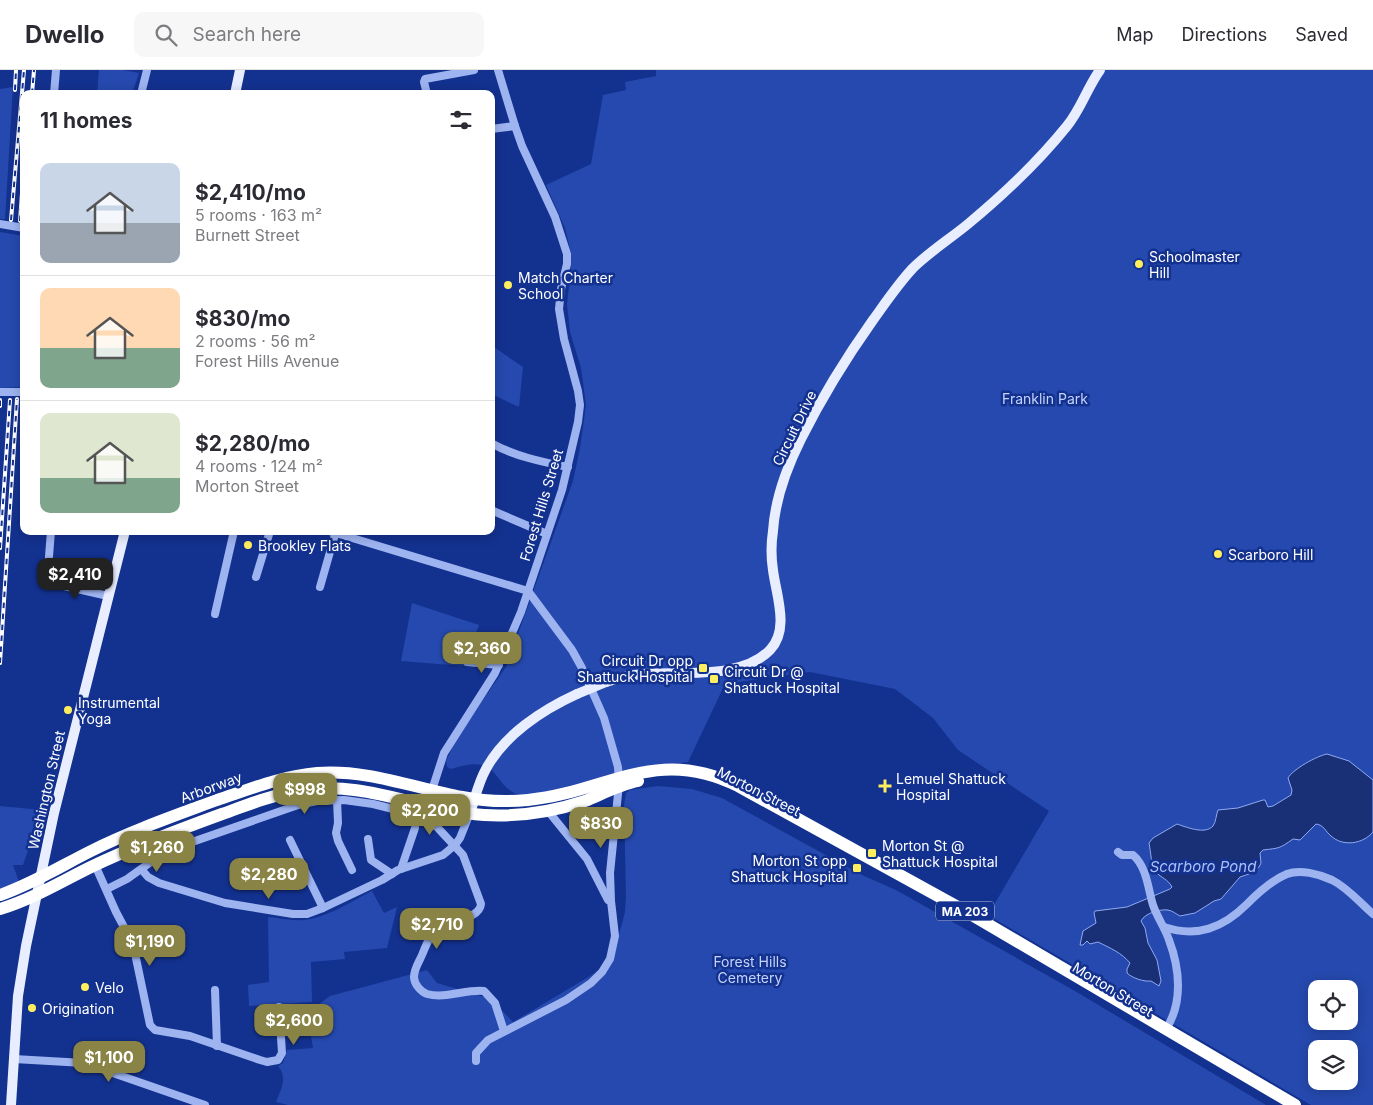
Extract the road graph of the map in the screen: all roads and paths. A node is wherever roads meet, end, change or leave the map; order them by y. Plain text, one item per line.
1 (56, 70) edge
2 (147, 70) edge
3 (240, 70) edge
4 (474, 70) edge
5 (498, 70) edge
6 (1100, 70) edge
7 (54, 90) edge
8 (142, 90) edge
9 (236, 90) edge
10 (426, 90) edge
11 (515, 126) junction
12 (495, 128) edge
13 (0, 224) edge
14 (20, 227) edge
15 (0, 392) edge
16 (20, 392) edge
17 (495, 445) edge
18 (568, 467) junction
19 (495, 512) edge
20 (547, 534) junction
21 (51, 535) edge
22 (124, 535) edge
23 (233, 535) edge
24 (269, 535) edge
25 (333, 535) edge
26 (344, 535) edge
27 (256, 577) dead end
28 (320, 587) dead end
29 (528, 591) junction
30 (108, 596) junction
31 (214, 614) dead end
32 (467, 662) dead end
33 (499, 665) junction
34 (619, 782) junction
35 (432, 790) junction
36 (474, 799) junction
37 (337, 800) junction
38 (199, 807) junction
39 (548, 811) junction
40 (470, 813) junction
41 (194, 824) junction
42 (415, 828) dead end
43 (368, 839) dead end
44 (290, 840) dead end
45 (455, 845) junction
46 (1118, 852) dead end
47 (95, 865) junction
48 (401, 869) junction
49 (142, 870) junction
50 (352, 870) dead end
51 (392, 874) junction
52 (40, 877) junction
53 (107, 889) junction
54 (0, 895) edge
55 (36, 895) junction
56 (323, 908) junction
57 (0, 909) edge
58 (612, 912) junction
59 (1373, 914) edge
60 (1164, 927) junction
61 (215, 990) dead end
62 (279, 1007) dead end
63 (1166, 1029) junction
64 (504, 1031) junction
65 (217, 1046) junction
66 (14, 1059) junction
67 (476, 1060) dead end
68 (11, 1105) edge
69 (205, 1105) edge
70 (1279, 1105) edge
71 (1295, 1105) edge

1 - 7 street
2 - 8 street
3 - 9 main road
4 - 10 street
5 - 11 street, Forest Hills Street
6 - 36 main road, Circuit Drive, bridge
11 - 12 street
11 - 18 street, Forest Hills Street
13 - 14 street
15 - 16 street
17 - 18 street
18 - 20 street, Forest Hills Street
19 - 20 street
20 - 29 street, Forest Hills Street
21 - 30 street
22 - 30 main road, Washington Street
23 - 31 street
24 - 27 street
25 - 28 street
26 - 29 street
29 - 33 street, Forest Hills Street
29 - 34 street
30 - 52 main road, Washington Street
32 - 33 street
33 - 35 street, Forest Hills Street
34 - 36 highway, Morton Street / MA 203
34 - 39 highway, Morton Street / MA 203
34 - 58 street
34 - 63 highway, Morton Street / MA 203
34 - 70 highway, Morton Street / MA 203
35 - 36 highway, Arborway / MA 203
35 - 38 highway, Arborway / MA 203
36 - 40 main road, Circuit Drive
37 - 45 street
37 - 49 street
37 - 50 street
38 - 41 highway
38 - 52 highway, Arborway / MA 203
39 - 40 highway, Morton Street / MA 203
39 - 58 street
40 - 41 highway, MA 203
40 - 45 street
41 - 47 highway, MA 203
42 - 48 street
43 - 51 street
44 - 56 street
45 - 48 street
45 - 64 street
46 - 60 street
47 - 53 street
47 - 55 highway, MA 203
48 - 51 street
49 - 53 street
49 - 56 street
51 - 56 street
52 - 54 highway, Arborway / MA 203
52 - 55 main road, Washington Street
53 - 65 street
55 - 57 highway, MA 203
55 - 66 main road, Washington Street
58 - 64 street
59 - 60 street
60 - 63 street
61 - 65 street
62 - 65 street
63 - 71 highway, Morton Street / MA 203
64 - 67 street
66 - 68 main road, Washington Street
66 - 69 street

